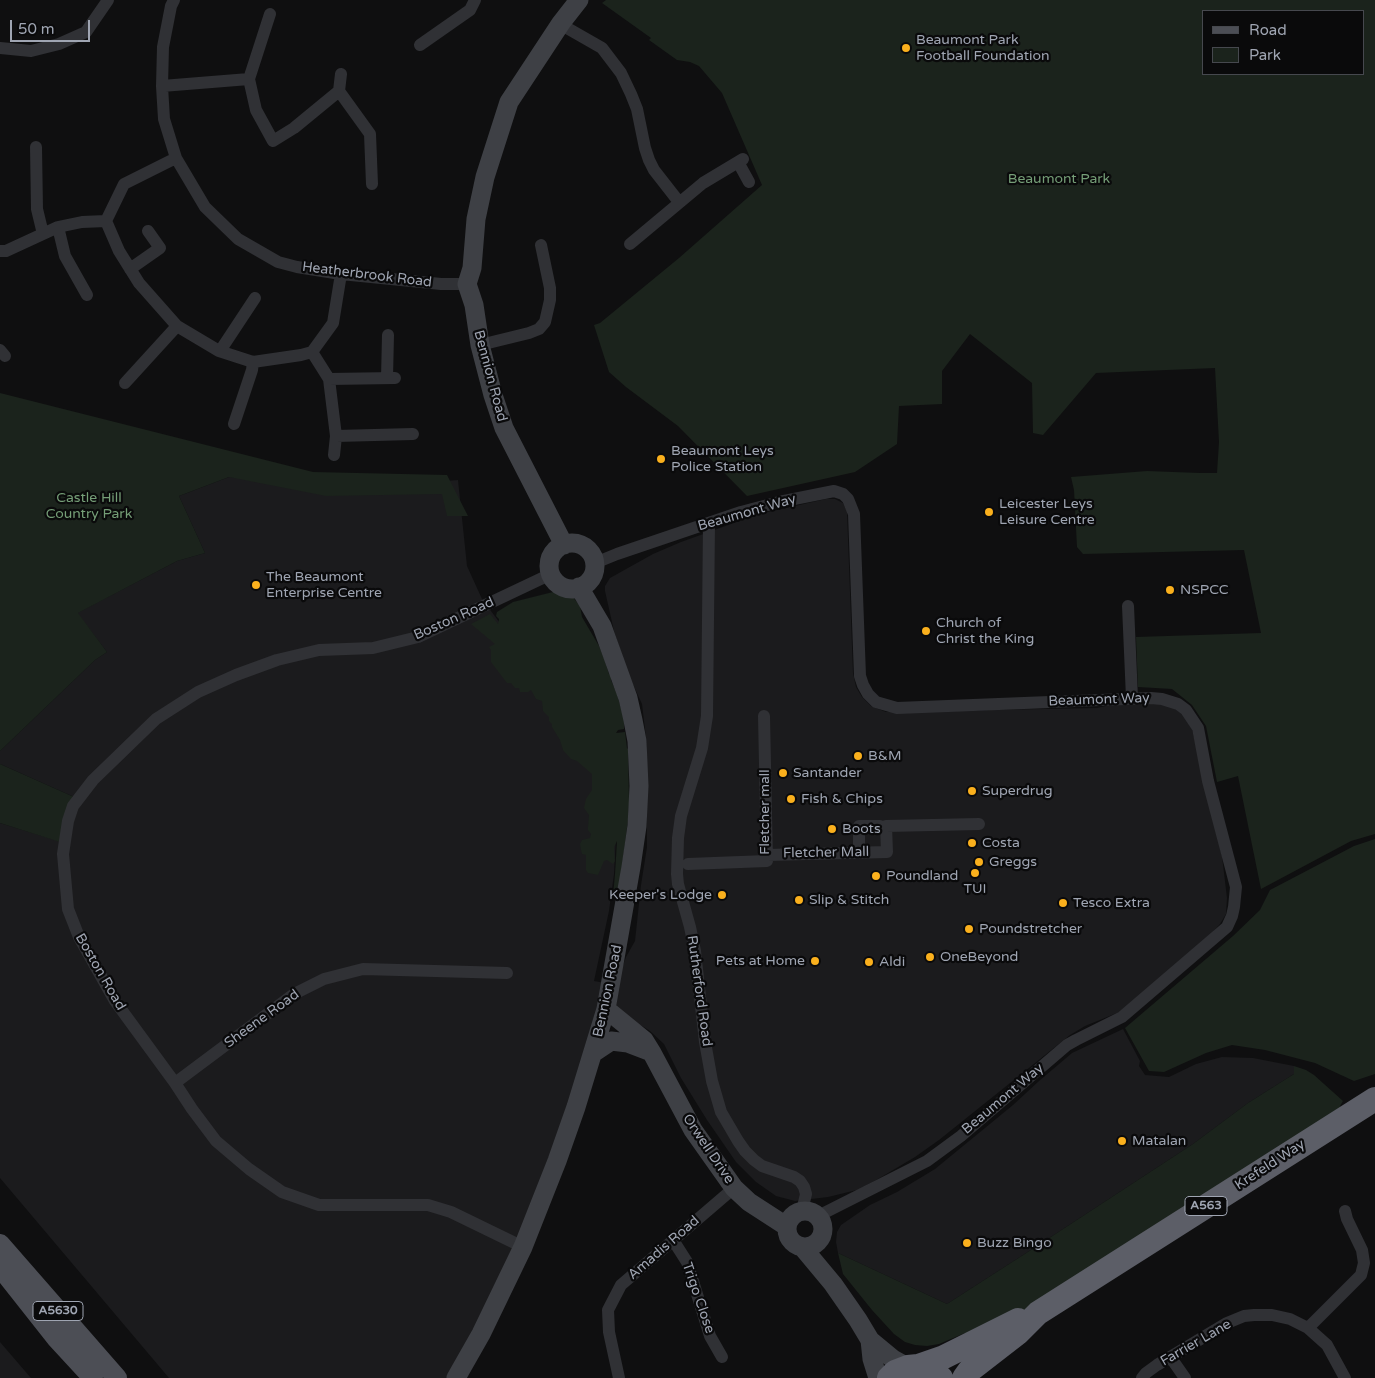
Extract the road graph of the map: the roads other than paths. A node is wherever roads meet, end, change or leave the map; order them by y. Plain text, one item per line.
1 (108, 0) edge
2 (174, 0) edge
3 (475, 0) edge
4 (579, 0) edge
5 (270, 14) dead end
6 (561, 23) junction
7 (420, 45) dead end
8 (0, 48) edge
9 (341, 74) dead end
10 (249, 79) junction
11 (162, 86) junction
12 (339, 91) junction
13 (36, 148) dead end
14 (176, 158) junction
15 (748, 182) dead end
16 (372, 184) dead end
17 (679, 202) junction
18 (106, 221) junction
19 (58, 227) junction
20 (148, 231) dead end
21 (43, 234) junction
22 (630, 244) dead end
23 (541, 245) dead end
24 (0, 251) edge
25 (130, 269) junction
26 (341, 274) junction
27 (467, 284) junction
28 (87, 295) dead end
29 (254, 298) dead end
30 (177, 326) junction
31 (388, 335) dead end
32 (480, 345) junction
33 (220, 351) junction
34 (312, 352) junction
35 (253, 362) junction
36 (329, 379) junction
37 (125, 383) dead end
38 (234, 424) dead end
39 (413, 434) dead end
40 (336, 436) junction
41 (334, 455) dead end
42 (709, 523) junction
43 (564, 545) junction
44 (595, 563) junction
45 (551, 574) junction
46 (579, 587) junction
47 (1128, 606) dead end
48 (1132, 698) junction
49 (764, 716) dead end
50 (979, 824) dead end
51 (880, 826) dead end
52 (859, 852) junction
53 (767, 855) junction
54 (688, 864) dead end
55 (507, 973) dead end
56 (606, 1009) junction
57 (593, 1053) junction
58 (652, 1053) junction
59 (175, 1083) junction
60 (1375, 1099) edge
61 (734, 1188) junction
62 (1345, 1211) dead end
63 (810, 1214) junction
64 (786, 1226) junction
65 (673, 1240) junction
66 (0, 1244) edge
67 (523, 1246) junction
68 (810, 1246) junction
69 (0, 1267) edge
70 (1038, 1313) junction
71 (1308, 1328) junction
72 (870, 1340) junction
73 (722, 1356) dead end
74 (1171, 1358) junction
75 (915, 1366) junction
76 (93, 1378) edge
77 (117, 1378) edge
78 (456, 1378) edge
79 (619, 1378) edge
80 (878, 1378) edge
81 (889, 1378) edge
82 (941, 1378) edge
83 (964, 1378) edge
84 (1142, 1378) edge
85 (1185, 1378) edge
86 (1345, 1378) edge

1 - 8 street
2 - 11 street, Heatherbrook Road
3 - 7 street
4 - 6 street
5 - 10 street
6 - 17 street
6 - 27 street
9 - 12 street
10 - 11 street
10 - 12 street
11 - 14 street, Heatherbrook Road
12 - 16 street
13 - 21 street
14 - 18 street
14 - 26 street, Heatherbrook Road
15 - 17 street
17 - 22 street
18 - 19 street
18 - 25 street
19 - 21 street
19 - 28 street
20 - 25 street
21 - 24 street
23 - 32 street
25 - 30 street
26 - 27 street, Heatherbrook Road
26 - 34 street
27 - 32 street, Bennion Road
29 - 33 street
30 - 33 street
30 - 37 street
31 - 36 street
32 - 43 street, Bennion Road
33 - 35 street
34 - 35 street
34 - 36 street
35 - 38 street
36 - 40 street
39 - 40 street
40 - 41 street
42 - 44 street, Beaumont Way
42 - 48 street, Beaumont Way
42 - 63 street, Rutherford Road
43 - 44 street
43 - 45 street
44 - 46 street
45 - 46 street
45 - 59 street, Boston Road
46 - 56 street, Bennion Road
47 - 48 street
48 - 63 street, Beaumont Way
49 - 53 street, Fletcher mall
50 - 52 street, Fletcher Mall
51 - 52 street
52 - 53 street, Fletcher Mall
53 - 54 street, Fletcher mall
55 - 59 street, Sheene Road
56 - 57 street, Bennion Road
56 - 58 street, Orwell Drive
57 - 58 street
57 - 67 street, Bennion Road
58 - 61 street, Orwell Drive
59 - 67 street, Boston Road
60 - 70 highway, Krefeld Way / A563
61 - 64 street, Orwell Drive
61 - 65 street, Amadis Road
62 - 71 street
63 - 64 street
63 - 68 street
64 - 68 street
65 - 73 street, Trigo Close
65 - 79 street, Amadis Road
66 - 77 main road, A5630
67 - 78 street, Bennion Road
68 - 72 street
69 - 76 main road, A5630
70 - 75 highway, Krefeld Way / A563
70 - 83 highway, Krefeld Way / A563
71 - 74 street, Farrier Lane
71 - 86 street, Farrier Lane
72 - 75 street
72 - 80 street
74 - 84 street, Farrier Lane
74 - 85 street
75 - 81 highway, Krefeld Way
75 - 82 highway

